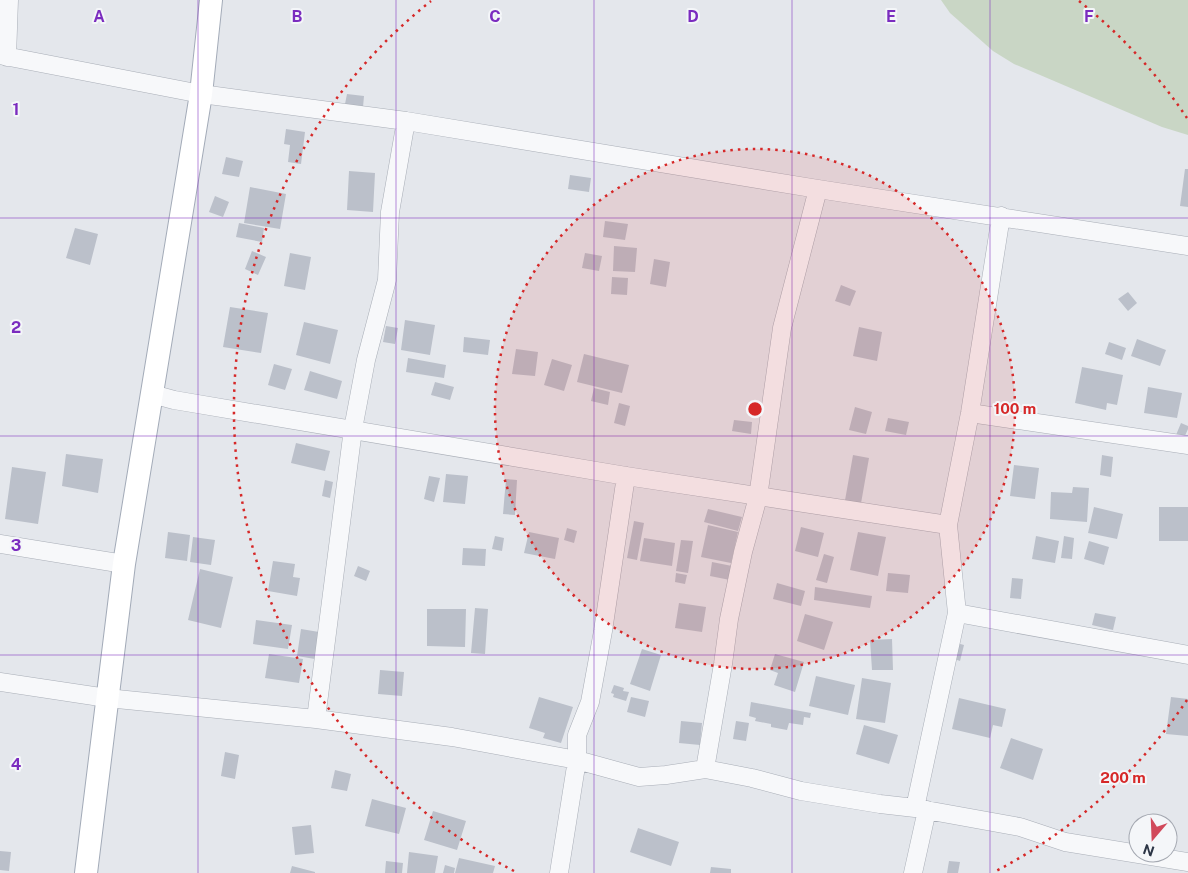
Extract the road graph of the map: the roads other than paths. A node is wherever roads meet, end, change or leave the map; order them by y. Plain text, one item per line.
1 (9, 0) edge
2 (211, 0) edge
3 (4, 56) edge
4 (201, 94) junction
5 (406, 121) junction
6 (818, 189) junction
7 (1001, 216) junction
8 (1188, 246) edge
9 (152, 394) junction
10 (970, 413) junction
11 (352, 429) junction
12 (1188, 445) edge
13 (626, 476) junction
14 (758, 497) junction
15 (948, 525) junction
16 (0, 544) edge
17 (124, 564) junction
18 (957, 613) junction
19 (1188, 655) edge
20 (0, 682) edge
21 (108, 698) junction
22 (316, 719) junction
23 (577, 760) junction
24 (704, 769) junction
25 (921, 809) junction
26 (1188, 862) edge
27 (1166, 866) edge
28 (86, 873) edge
29 (559, 873) edge
30 (914, 873) edge

1 - 3 street
2 - 4 main road
3 - 4 street
4 - 5 street
4 - 9 main road
5 - 6 street
5 - 11 street
6 - 7 street
6 - 14 street
7 - 8 street
7 - 10 street
9 - 11 street
9 - 17 main road
10 - 12 street
10 - 15 street
11 - 13 street
11 - 22 street
13 - 14 street
13 - 23 street
14 - 15 street
14 - 24 street
15 - 18 street
16 - 17 street
17 - 21 main road
18 - 19 street
18 - 25 street
20 - 21 street
21 - 22 street
21 - 28 main road
22 - 23 street
23 - 24 street
23 - 29 street
24 - 25 street
25 - 27 street
25 - 30 street
26 - 27 street

